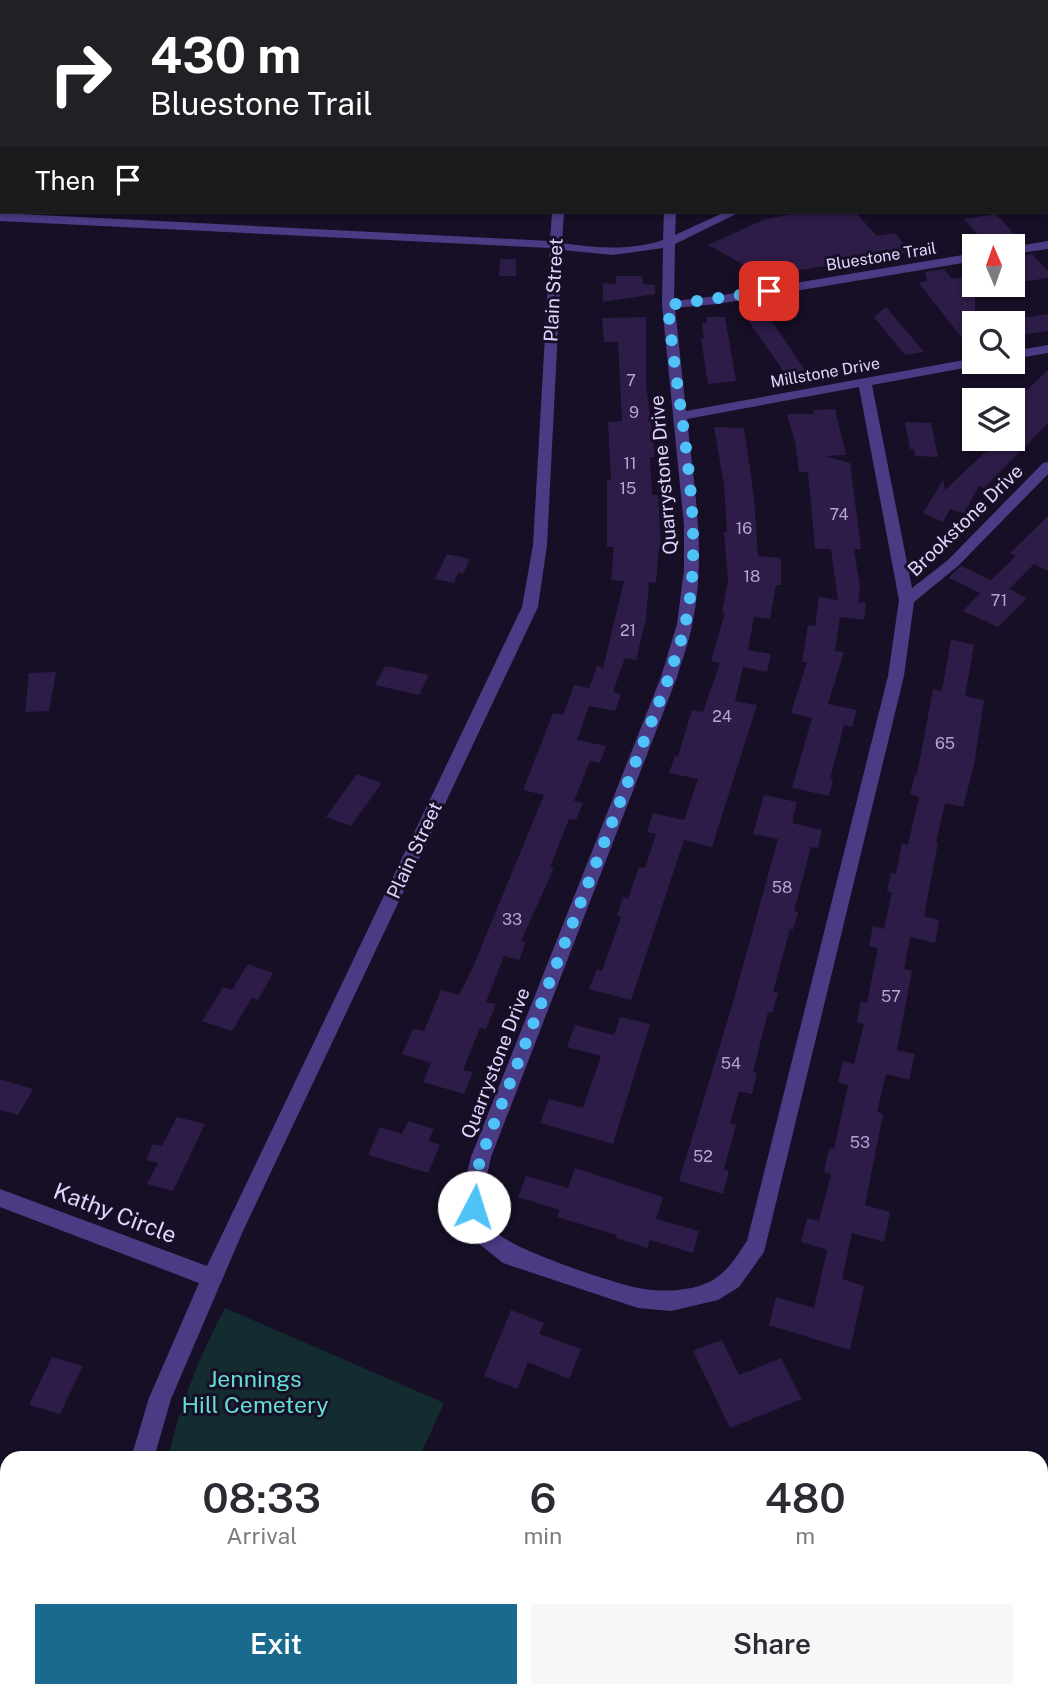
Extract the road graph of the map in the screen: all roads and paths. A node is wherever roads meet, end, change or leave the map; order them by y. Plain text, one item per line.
1 (558, 214) edge
2 (670, 214) edge
3 (730, 214) edge
4 (0, 217) edge
5 (670, 241) junction
6 (1048, 244) edge
7 (555, 245) junction
8 (1026, 248) edge
9 (962, 259) edge
10 (668, 305) junction
11 (1048, 349) edge
12 (1025, 353) edge
13 (962, 364) edge
14 (865, 382) junction
15 (681, 415) junction
16 (1048, 466) edge
17 (907, 600) junction
18 (0, 1198) edge
19 (212, 1278) junction
20 (144, 1451) edge

1 - 7 street, Plain Street
2 - 5 street, Quarrystone Drive
3 - 5 street
4 - 7 street
5 - 7 street
5 - 10 street, Quarrystone Drive
6 - 8 street
7 - 19 street, Plain Street
9 - 10 street, Bluestone Trail
10 - 15 street, Quarrystone Drive
11 - 12 street
13 - 14 street, Millstone Drive
14 - 15 street, Millstone Drive
14 - 17 street, Quarrystone Drive
15 - 17 street, Quarrystone Drive
16 - 17 street, Brookstone Drive
18 - 19 street, Kathy Circle
19 - 20 street, Plain Street

